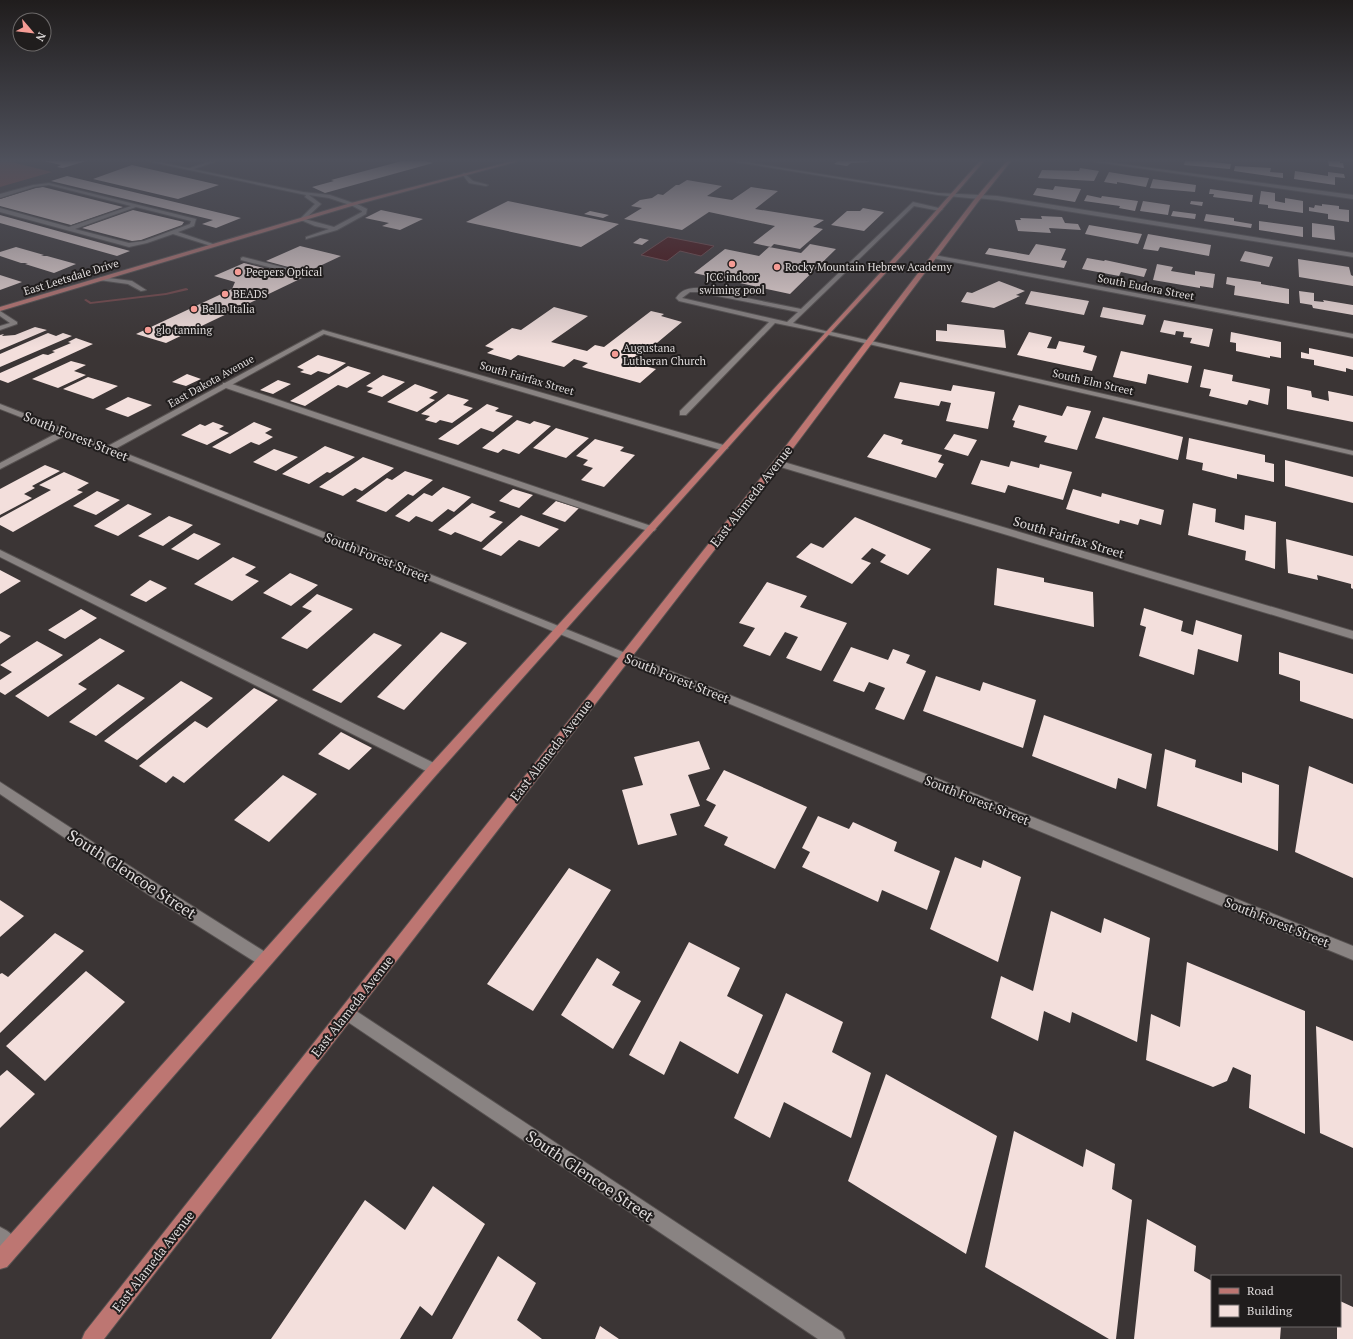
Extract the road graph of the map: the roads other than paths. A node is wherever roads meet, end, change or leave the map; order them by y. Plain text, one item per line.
1 (49, 223) edge
2 (85, 223) edge
3 (193, 223) edge
4 (287, 223) edge
5 (313, 223) edge
6 (345, 223) edge
7 (893, 223) edge
8 (926, 223) edge
9 (959, 223) edge
10 (1155, 223) edge
11 (69, 229) junction
12 (335, 229) junction
13 (173, 232) junction
14 (308, 238) dead end
15 (213, 245) junction
16 (1353, 255) edge
17 (934, 257) junction
18 (243, 259) dead end
19 (299, 273) dead end
20 (101, 279) junction
21 (143, 290) dead end
22 (0, 309) edge
23 (804, 311) junction
24 (0, 313) edge
25 (774, 321) junction
26 (789, 324) junction
27 (0, 328) edge
28 (323, 332) joint
29 (827, 332) junction
30 (1353, 336) edge
31 (869, 342) junction
32 (226, 385) junction
33 (0, 406) edge
34 (683, 413) dead end
35 (66, 432) junction
36 (724, 448) junction
37 (109, 449) junction
38 (1353, 453) edge
39 (777, 463) junction
40 (0, 466) edge
41 (651, 529) junction
42 (0, 553) edge
43 (559, 631) junction
44 (1353, 635) edge
45 (624, 657) junction
46 (434, 769) junction
47 (0, 786) edge
48 (1353, 953) edge
49 (264, 960) junction
50 (347, 1013) junction
51 (6, 1241) edge
52 (0, 1260) edge
53 (92, 1339) edge
54 (835, 1339) edge

1 - 11 street
2 - 11 street
3 - 13 street
4 - 15 main road, East Leetsdale Drive
5 - 12 street
6 - 12 street
7 - 23 street
8 - 29 main road
9 - 17 main road, East Alameda Avenue
10 - 16 street
11 - 13 street
12 - 14 street
13 - 15 street
15 - 20 main road, East Leetsdale Drive
17 - 30 street, South Eudora Street
17 - 31 main road, East Alameda Avenue
18 - 19 street
20 - 21 street
20 - 22 main road, East Leetsdale Drive
23 - 25 street, South Elm Street
23 - 26 street
24 - 27 street
25 - 26 street, South Elm Street
25 - 34 street
26 - 29 street, South Elm Street
28 - 32 street, East Dakota Avenue
28 - 36 street, South Fairfax Street
29 - 31 street, South Elm Street
29 - 36 main road
31 - 38 street, South Elm Street
31 - 39 main road, East Alameda Avenue
32 - 37 street, East Dakota Avenue
32 - 41 street
33 - 35 street, South Forest Street
35 - 37 street, South Forest Street
35 - 40 street
36 - 41 main road
37 - 43 street, South Forest Street
39 - 44 street, South Fairfax Street
39 - 45 main road, East Alameda Avenue
41 - 43 main road
42 - 46 street
43 - 45 street, South Forest Street
43 - 46 main road
45 - 48 street, South Forest Street
45 - 50 main road, East Alameda Avenue
46 - 49 main road
47 - 49 street, South Glencoe Street
49 - 51 main road
50 - 53 main road, East Alameda Avenue
50 - 54 street, South Glencoe Street
51 - 52 main road

